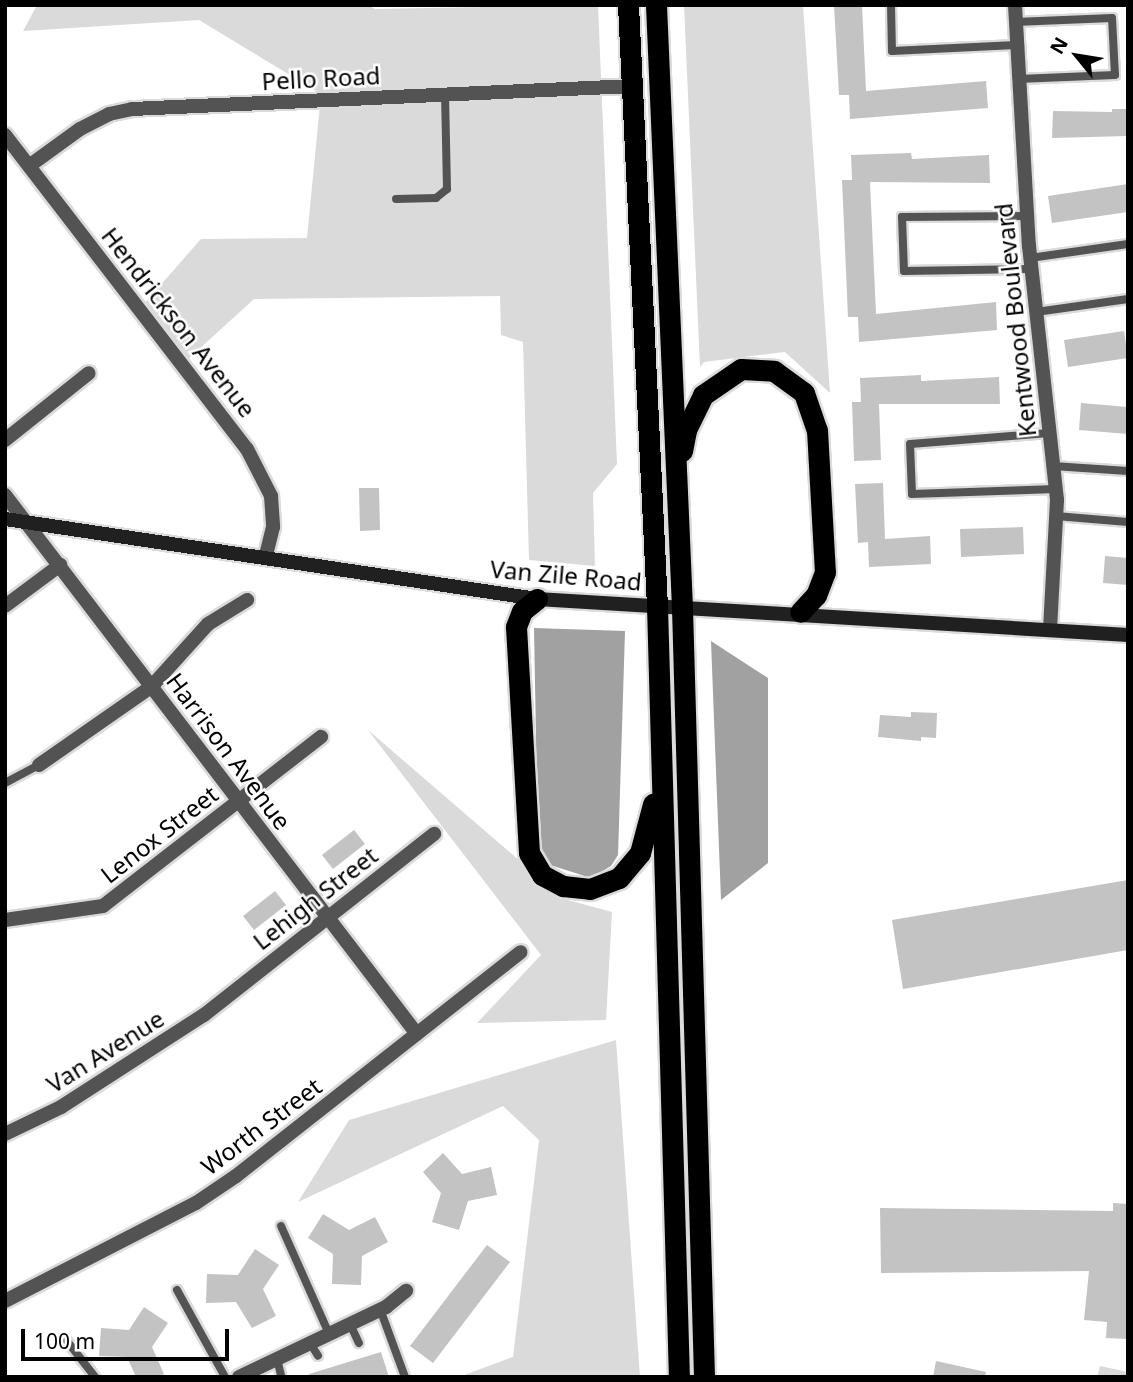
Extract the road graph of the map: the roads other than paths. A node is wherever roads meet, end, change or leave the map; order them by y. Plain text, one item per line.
1 (628, 5) edge
2 (656, 5) edge
3 (891, 5) edge
4 (1015, 5) edge
5 (1015, 22) junction
6 (1016, 45) junction
7 (1018, 79) junction
8 (632, 86) junction
9 (445, 94) junction
10 (5, 135) edge
11 (29, 166) junction
12 (396, 200) dead end
13 (1027, 216) junction
14 (1128, 244) edge
15 (1031, 263) junction
16 (1128, 299) edge
17 (1036, 312) junction
18 (89, 373) dead end
19 (1049, 433) junction
20 (5, 440) edge
21 (1053, 466) junction
22 (1128, 471) edge
23 (676, 477) junction
24 (1056, 489) junction
25 (5, 495) edge
26 (1056, 516) junction
27 (5, 519) edge
28 (23, 520) junction
29 (1128, 522) edge
30 (266, 555) junction
31 (60, 565) junction
32 (537, 599) junction
33 (247, 600) dead end
34 (5, 606) edge
35 (657, 607) junction
36 (682, 608) junction
37 (800, 612) junction
38 (1050, 630) junction
39 (1128, 635) edge
40 (151, 687) junction
41 (321, 737) dead end
42 (661, 757) junction
43 (39, 765) joint
44 (5, 783) edge
45 (239, 801) junction
46 (434, 834) dead end
47 (328, 917) junction
48 (5, 920) edge
49 (521, 952) dead end
50 (226, 998) joint
51 (417, 1034) junction
52 (5, 1134) edge
53 (281, 1226) dead end
54 (177, 1290) dead end
55 (406, 1290) dead end
56 (5, 1301) edge
57 (380, 1309) junction
58 (349, 1324) junction
59 (330, 1334) junction
60 (67, 1341) dead end
61 (310, 1343) junction
62 (359, 1343) dead end
63 (318, 1356) dead end
64 (276, 1359) junction
65 (281, 1375) dead end
66 (96, 1377) edge
67 (225, 1377) edge
68 (239, 1377) edge
69 (405, 1377) edge
70 (679, 1377) edge
71 (704, 1377) edge

1 - 8 highway
2 - 23 highway
3 - 6 lane
4 - 5 street, Kentwood Boulevard
5 - 6 street, Kentwood Boulevard
5 - 7 lane
6 - 7 street, Kentwood Boulevard
7 - 13 street, Kentwood Boulevard
8 - 9 street, Pello Road
8 - 35 highway
9 - 11 street, Pello Road
9 - 12 lane
10 - 11 street, Hendrickson Avenue
11 - 30 street, Hendrickson Avenue
13 - 15 street, Kentwood Boulevard
13 - 15 lane
14 - 15 lane
15 - 17 street, Kentwood Boulevard
16 - 17 lane
17 - 19 street, Kentwood Boulevard
18 - 20 street
19 - 21 street, Kentwood Boulevard
19 - 24 lane
21 - 22 lane
21 - 24 street, Kentwood Boulevard
23 - 36 highway
23 - 37 highway
24 - 26 street, Kentwood Boulevard
25 - 28 street, Harrison Avenue
26 - 29 lane
26 - 38 street, Kentwood Boulevard
27 - 28 street, Van Zile Road
28 - 30 street, Van Zile Road
28 - 31 street, Harrison Avenue
30 - 32 street, Van Zile Road
31 - 34 street
31 - 40 street, Harrison Avenue
32 - 35 street, Van Zile Road
32 - 42 highway
33 - 40 street
35 - 36 street, Van Zile Road
35 - 42 highway
36 - 37 street, Van Zile Road
36 - 71 highway
37 - 38 street, Van Zile Road
38 - 39 street, Van Zile Road
40 - 43 street
40 - 45 street, Harrison Avenue
41 - 45 street, Lenox Street
42 - 70 highway
43 - 44 lane
45 - 47 street, Harrison Avenue
45 - 48 street, Lenox Street
46 - 47 street, Lehigh Street
47 - 50 street, Lehigh Street
47 - 51 street, Harrison Avenue
49 - 51 street, Worth Street
50 - 52 street, Van Avenue
51 - 56 street, Worth Street
53 - 59 lane
54 - 67 lane
55 - 57 street
57 - 58 street
57 - 69 lane
58 - 59 street
58 - 62 lane
59 - 61 street
60 - 66 lane
61 - 63 lane
61 - 64 street
64 - 65 lane
64 - 68 street

